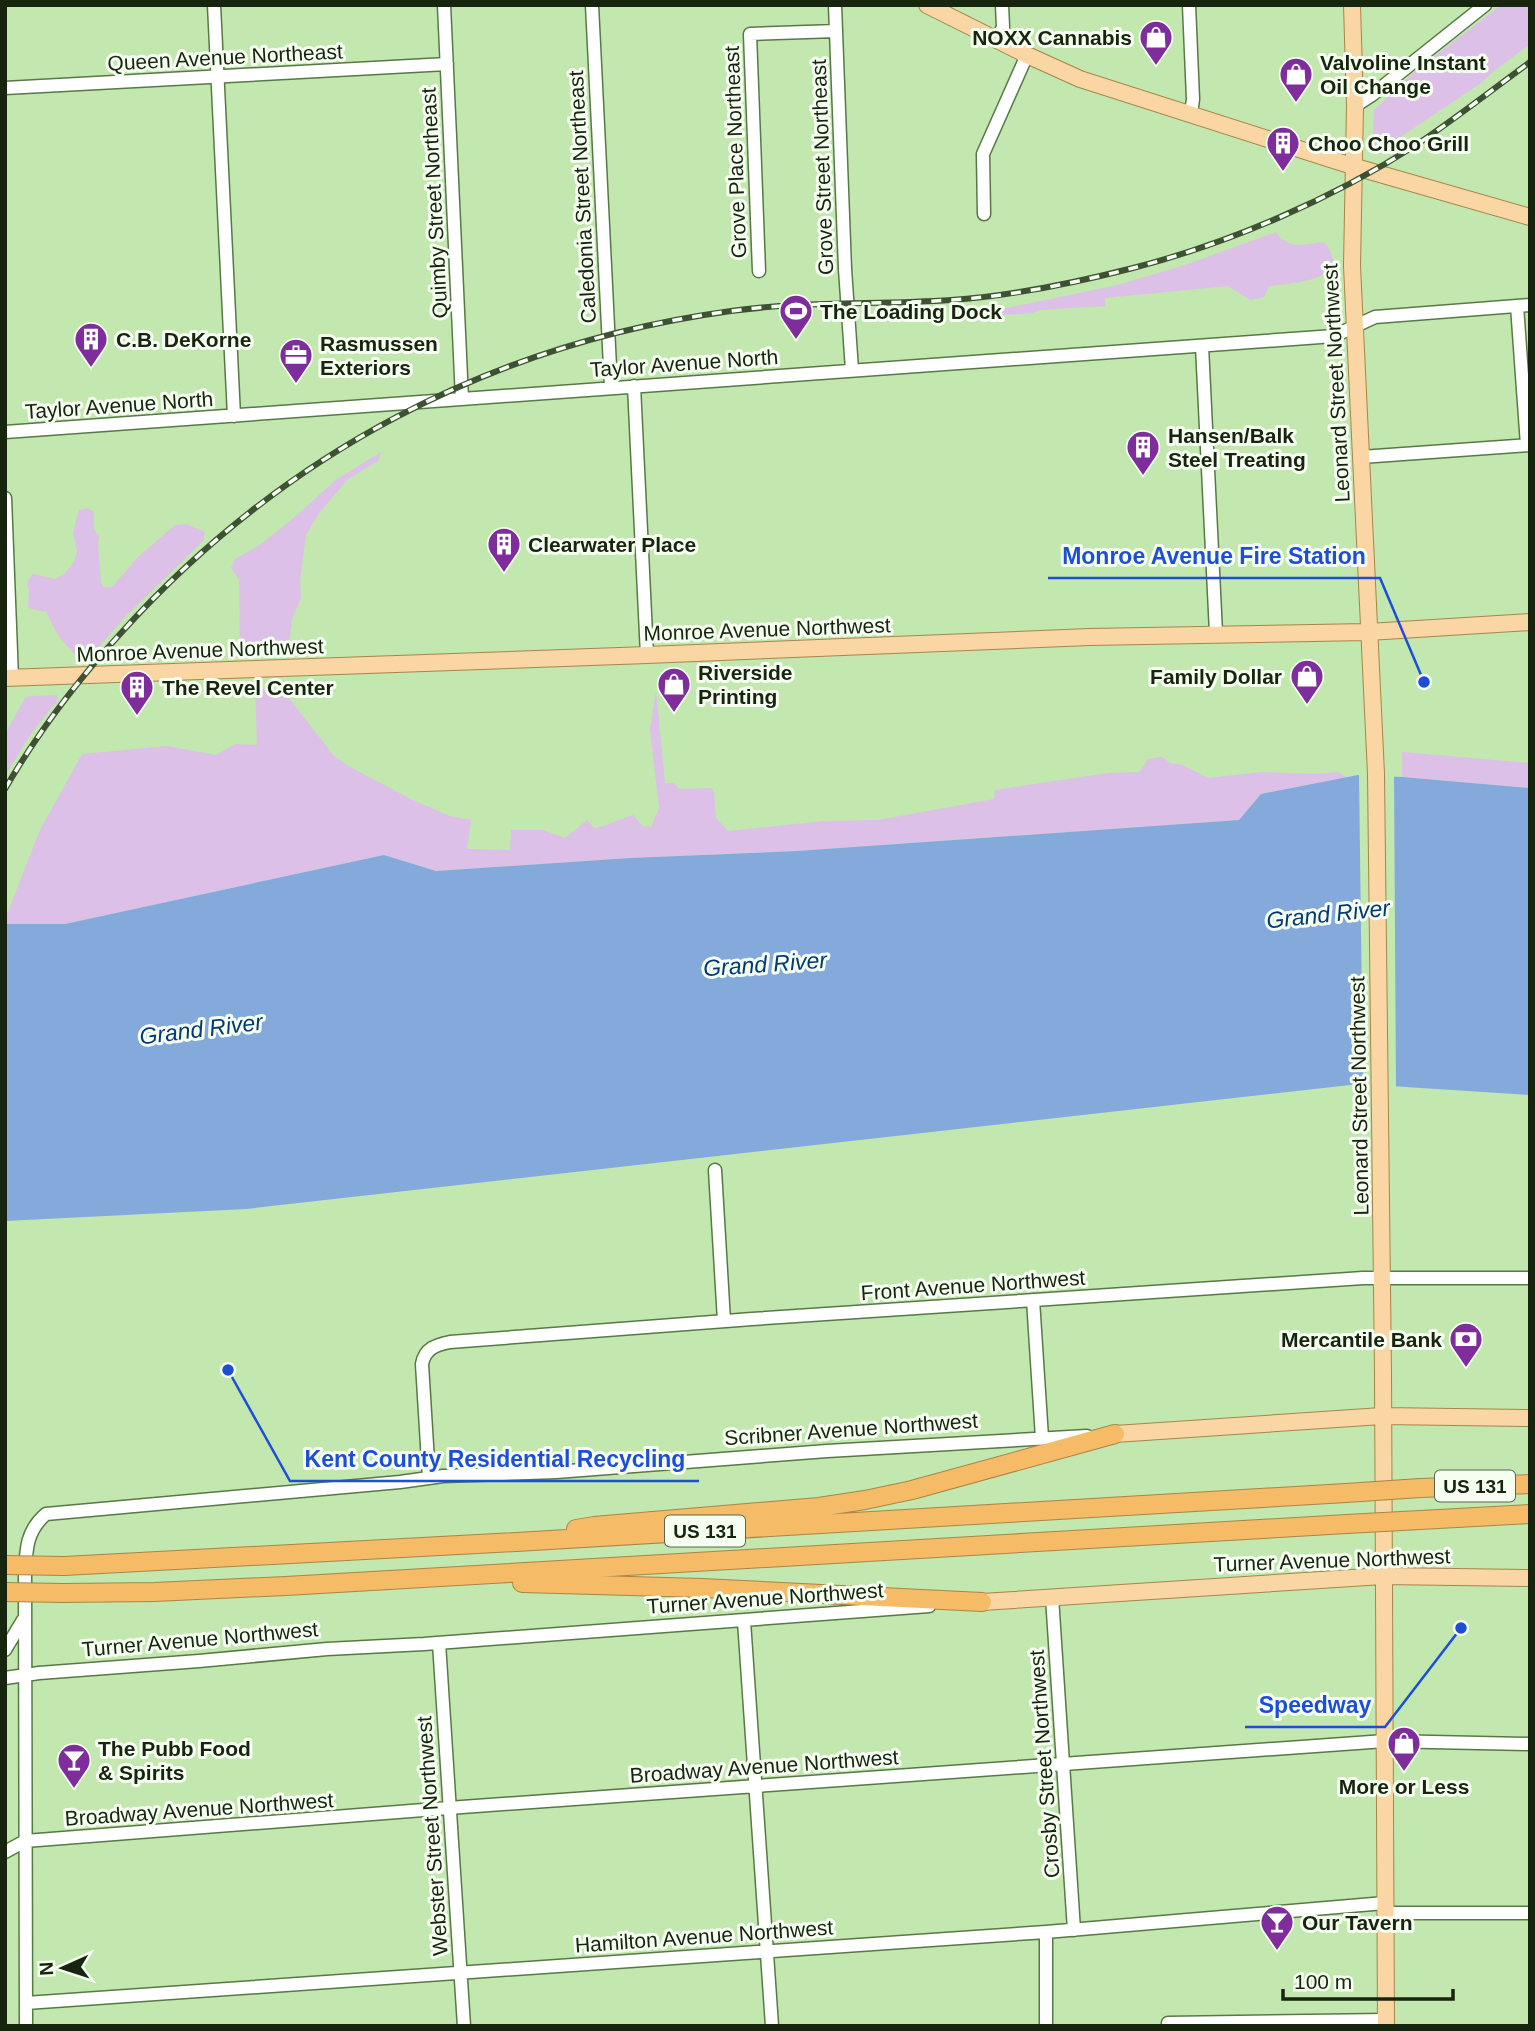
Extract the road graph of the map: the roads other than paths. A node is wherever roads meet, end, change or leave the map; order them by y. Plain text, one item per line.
1 (214, 5) edge
2 (444, 5) edge
3 (592, 5) edge
4 (835, 5) edge
5 (927, 5) edge
6 (1002, 5) edge
7 (1189, 5) edge
8 (1352, 5) edge
9 (1485, 5) edge
10 (836, 31) junction
11 (997, 40) junction
12 (1027, 55) junction
13 (447, 64) junction
14 (218, 77) junction
15 (5, 88) edge
16 (1355, 106) junction
17 (1191, 114) junction
18 (1352, 166) junction
19 (984, 214) dead end
20 (1530, 217) edge
21 (759, 271) dead end
22 (1523, 305) edge
23 (1354, 327) junction
24 (1202, 346) junction
25 (852, 370) junction
26 (634, 386) junction
27 (611, 387) junction
28 (462, 399) junction
29 (234, 416) junction
30 (5, 432) edge
31 (1528, 445) edge
32 (1361, 457) junction
33 (5, 498) edge
34 (1530, 622) edge
35 (1368, 632) junction
36 (1216, 633) junction
37 (647, 655) junction
38 (9, 678) edge
39 (715, 1170) dead end
40 (1381, 1277) junction
41 (1530, 1278) edge
42 (1033, 1300) junction
43 (724, 1321) junction
44 (1382, 1416) junction
45 (1530, 1418) edge
46 (1115, 1434) junction
47 (1042, 1438) junction
48 (429, 1478) junction
49 (1530, 1483) edge
50 (1530, 1514) edge
51 (516, 1542) junction
52 (5, 1565) edge
53 (1383, 1576) junction
54 (1530, 1578) edge
55 (411, 1579) junction
56 (5, 1592) edge
57 (1052, 1597) junction
58 (982, 1602) junction
59 (25, 1617) junction
60 (744, 1621) junction
61 (439, 1643) junction
62 (5, 1650) edge
63 (25, 1674) junction
64 (5, 1678) edge
65 (1385, 1741) junction
66 (1530, 1744) edge
67 (1064, 1763) junction
68 (755, 1787) junction
69 (450, 1808) junction
70 (26, 1841) junction
71 (5, 1852) edge
72 (1385, 1908) junction
73 (1530, 1913) edge
74 (1074, 1930) junction
75 (1045, 1932) junction
76 (767, 1952) junction
77 (460, 1973) junction
78 (26, 2003) junction
79 (1168, 2023) dead end
80 (1386, 2023) edge
81 (26, 2026) edge
82 (464, 2026) edge
83 (772, 2026) edge
84 (1046, 2026) edge

1 - 14 street
2 - 13 street, Quimby Street Northeast
3 - 27 street, Caledonia Street Northeast
4 - 10 street, Grove Street Northeast
5 - 11 main road
6 - 11 street
7 - 17 street
8 - 16 main road, Leonard Street Northwest
9 - 16 street
10 - 21 street, Grove Place Northeast
10 - 25 street, Grove Street Northeast
11 - 12 main road
12 - 17 main road
12 - 19 street
13 - 14 street, Queen Avenue Northeast
13 - 28 street, Quimby Street Northeast
14 - 15 street, Queen Avenue Northeast
14 - 29 street
16 - 18 main road, Leonard Street Northwest
17 - 18 main road
18 - 20 main road
18 - 23 main road, Leonard Street Northwest
22 - 23 street, Taylor Avenue North
22 - 31 street
23 - 24 street, Taylor Avenue North
23 - 32 main road, Leonard Street Northwest
24 - 25 street, Taylor Avenue North
24 - 36 street
25 - 26 street, Taylor Avenue North
26 - 27 street, Taylor Avenue North
26 - 37 street
27 - 28 street, Taylor Avenue North
28 - 29 street, Taylor Avenue North
29 - 30 street, Taylor Avenue North
31 - 32 street
32 - 35 main road, Leonard Street Northwest
33 - 38 street
34 - 35 main road, Monroe Avenue Northwest
35 - 36 main road, Monroe Avenue Northwest
35 - 40 main road, Leonard Street Northwest
36 - 37 main road, Monroe Avenue Northwest
37 - 38 main road, Monroe Avenue Northwest
39 - 43 street
40 - 41 street, Front Avenue Northwest
40 - 42 street, Front Avenue Northwest
40 - 44 main road, Leonard Street Northwest
42 - 43 street, Front Avenue Northwest
42 - 47 street
43 - 48 street, Front Avenue Northwest
44 - 45 main road, Scribner Avenue Northwest
44 - 46 main road, Scribner Avenue Northwest
44 - 53 main road, Leonard Street Northwest
46 - 47 street, Scribner Avenue Northwest
46 - 51 highway
47 - 48 street, Scribner Avenue Northwest
48 - 59 street, Scribner Avenue Northwest
49 - 51 highway, US 131, bridge
50 - 55 highway, US 131, bridge
51 - 52 highway, US 131, bridge
53 - 54 main road, Turner Avenue Northwest
53 - 57 main road, Turner Avenue Northwest
53 - 65 main road, Leonard Street Northwest
55 - 56 highway, US 131, bridge
55 - 58 highway
57 - 58 main road, Turner Avenue Northwest
57 - 67 street, Crosby Street Northwest
58 - 60 street, Turner Avenue Northwest
59 - 62 street
59 - 63 street
60 - 61 street, Turner Avenue Northwest
60 - 68 street
61 - 63 street, Turner Avenue Northwest
61 - 69 street, Webster Street Northwest
63 - 64 street, Turner Avenue Northwest
63 - 70 street
65 - 66 street, Broadway Avenue Northwest
65 - 67 street, Broadway Avenue Northwest
65 - 72 main road, Leonard Street Northwest
67 - 68 street, Broadway Avenue Northwest
67 - 74 street, Crosby Street Northwest
68 - 69 street, Broadway Avenue Northwest
68 - 76 street
69 - 70 street, Broadway Avenue Northwest
69 - 77 street, Webster Street Northwest
70 - 71 street, Broadway Avenue Northwest
70 - 78 street
72 - 73 street, Hamilton Avenue Northwest
72 - 74 street, Hamilton Avenue Northwest
72 - 80 main road, Leonard Street Northwest
74 - 75 street, Hamilton Avenue Northwest
75 - 76 street, Hamilton Avenue Northwest
75 - 84 street
76 - 77 street, Hamilton Avenue Northwest
76 - 83 street
77 - 78 street, Hamilton Avenue Northwest
77 - 82 street, Webster Street Northwest
78 - 81 street
79 - 80 street

